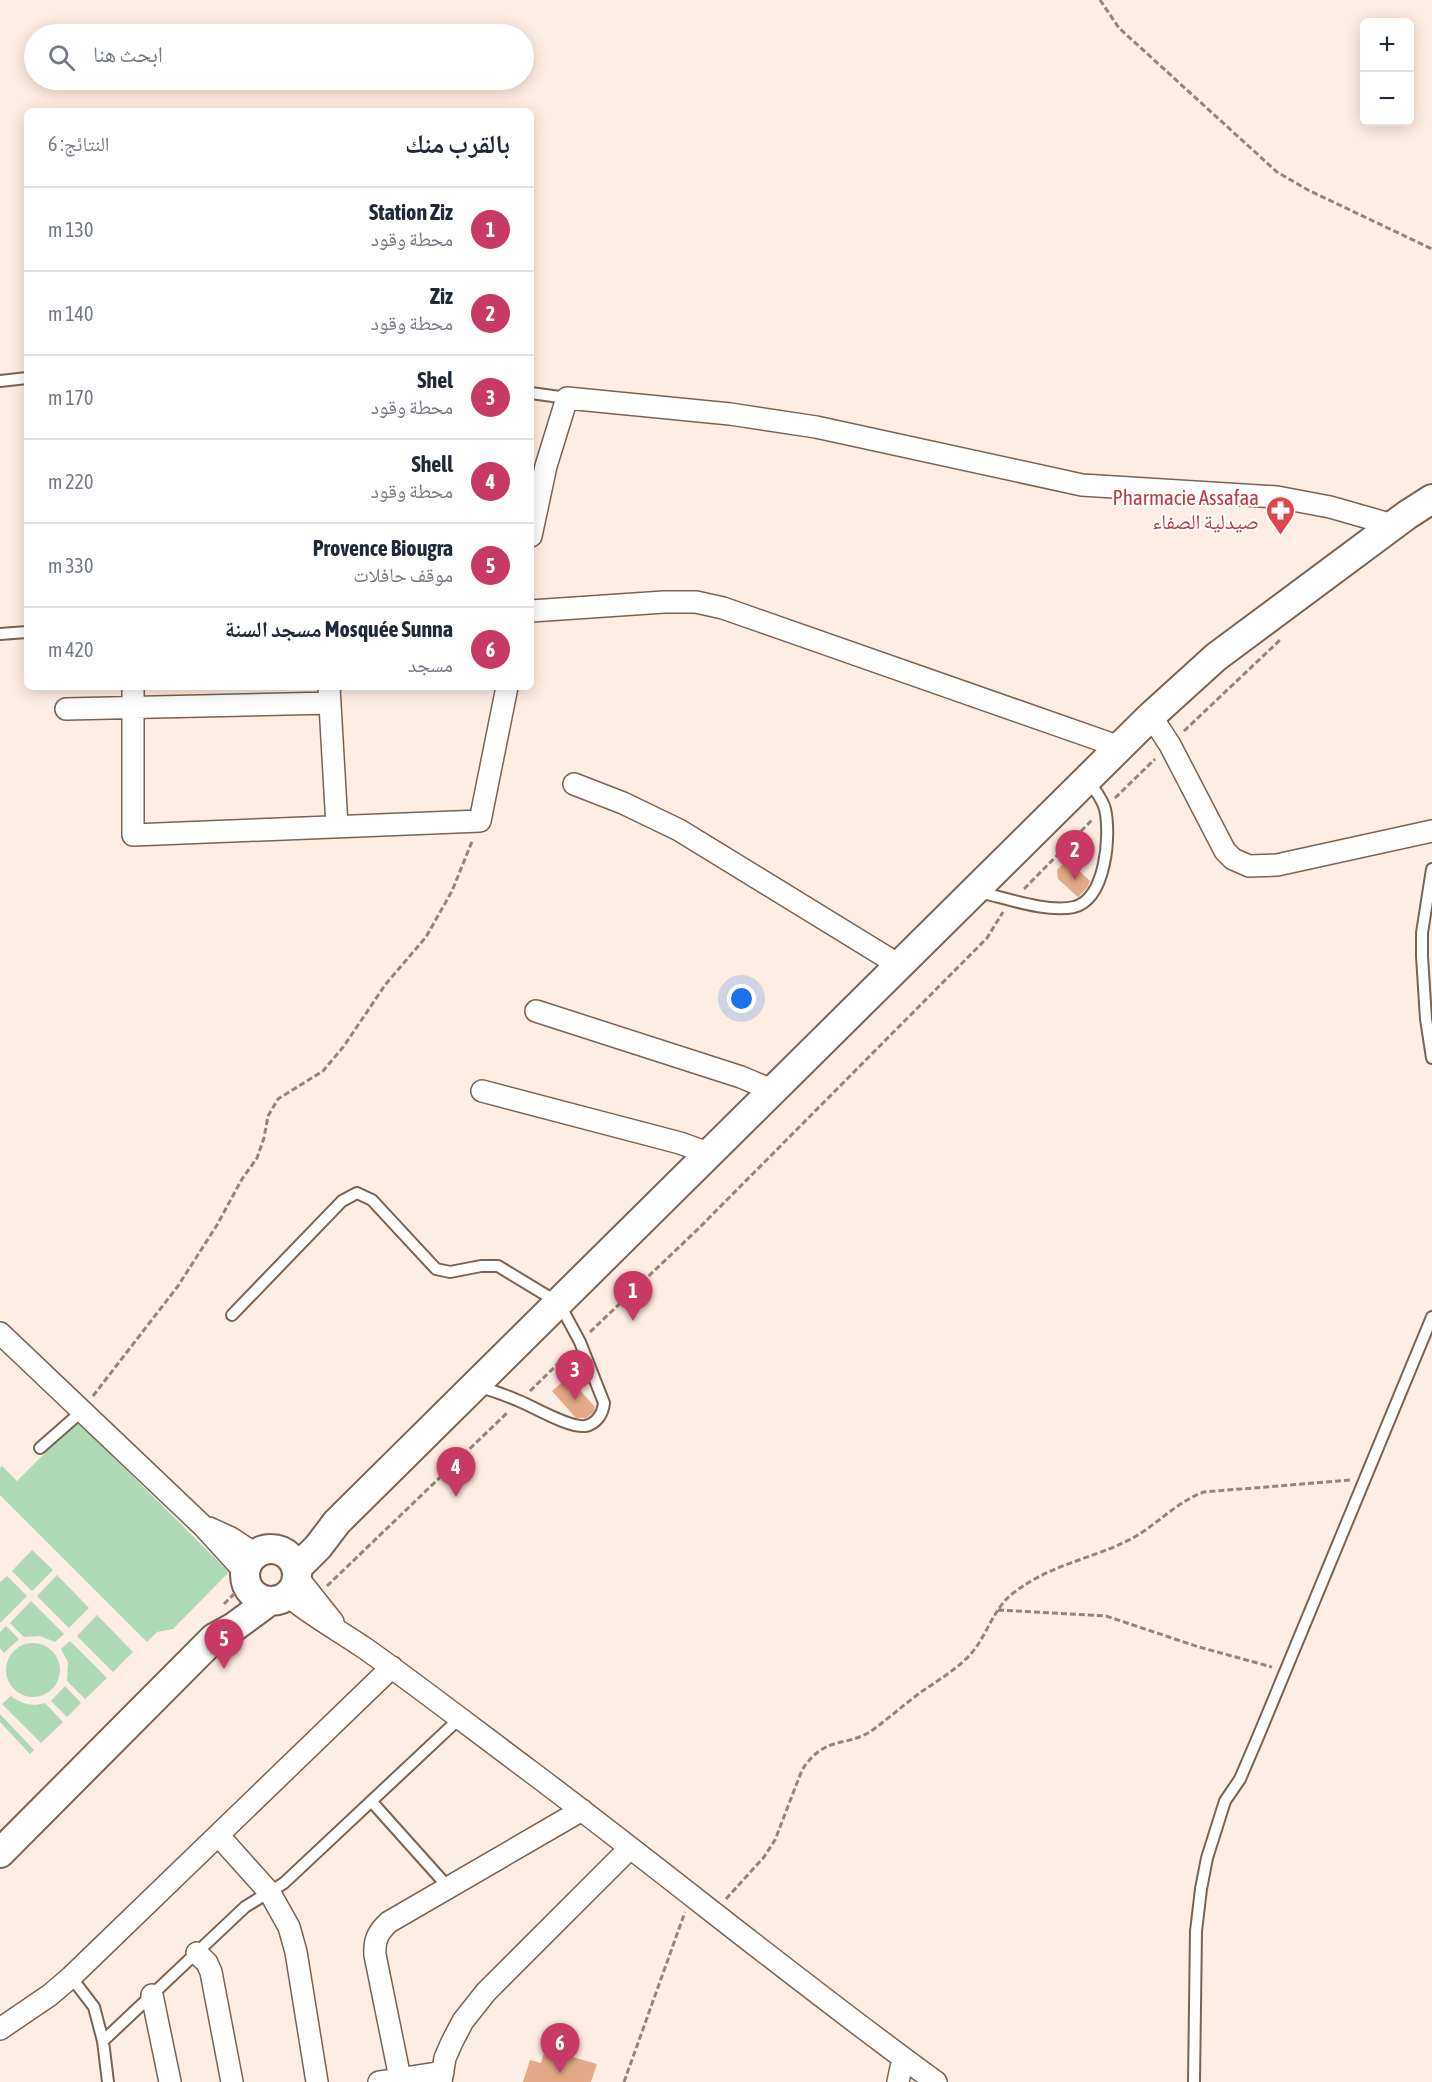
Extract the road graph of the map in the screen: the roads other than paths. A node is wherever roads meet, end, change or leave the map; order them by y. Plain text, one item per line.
1 (24, 378) edge
2 (0, 381) edge
3 (534, 393) edge
4 (567, 398) junction
5 (1432, 499) edge
6 (534, 522) edge
7 (1393, 525) junction
8 (534, 611) edge
9 (24, 632) edge
10 (0, 634) edge
11 (133, 690) edge
12 (506, 690) edge
13 (330, 695) edge
14 (134, 708) junction
15 (66, 709) dead end
16 (1151, 716) junction
17 (1120, 747) junction
18 (1087, 778) junction
19 (574, 784) dead end
20 (337, 826) junction
21 (1432, 831) edge
22 (1432, 869) edge
23 (975, 891) junction
24 (899, 965) junction
25 (536, 1011) dead end
26 (1432, 1058) edge
27 (772, 1090) junction
28 (482, 1091) dead end
29 (708, 1153) junction
30 (559, 1303) junction
31 (232, 1315) dead end
32 (1432, 1317) edge
33 (0, 1333) edge
34 (476, 1385) junction
35 (81, 1412) junction
36 (40, 1448) dead end
37 (277, 1578) junction
38 (392, 1667) junction
39 (460, 1718) junction
40 (372, 1802) junction
41 (582, 1810) junction
42 (218, 1835) junction
43 (630, 1848) junction
44 (0, 1853) edge
45 (449, 1887) junction
46 (270, 1893) junction
47 (197, 1953) junction
48 (71, 1977) junction
49 (152, 1995) junction
50 (0, 2029) edge
51 (103, 2041) junction
52 (903, 2058) junction
53 (442, 2077) edge
54 (400, 2078) junction
55 (108, 2082) edge
56 (170, 2082) edge
57 (232, 2082) edge
58 (317, 2082) edge
59 (379, 2082) edge
60 (898, 2082) edge
61 (936, 2082) edge
62 (1194, 2082) edge

1 - 2 lane
3 - 4 lane
4 - 6 street
4 - 7 street
5 - 7 main road
7 - 16 main road
8 - 17 street
9 - 10 lane
11 - 14 street
12 - 20 street
13 - 14 street
13 - 20 street
14 - 15 street
14 - 20 street
16 - 17 main road
16 - 21 street
17 - 18 main road
18 - 23 main road
18 - 23 lane
19 - 24 street
22 - 26 lane
23 - 24 main road
24 - 27 main road
25 - 27 street
27 - 29 main road
28 - 29 street
29 - 30 main road
30 - 31 lane
30 - 34 main road
30 - 34 lane
32 - 62 lane
33 - 35 street
34 - 37 main road
35 - 36 lane
35 - 37 street
37 - 38 street
37 - 44 main road
38 - 39 street
38 - 42 street
39 - 40 lane
39 - 41 street
40 - 45 lane
40 - 46 lane
41 - 43 street
41 - 45 street
42 - 46 street
42 - 48 street
43 - 52 street
43 - 53 street
45 - 54 street
46 - 47 lane
46 - 58 street
47 - 49 lane
47 - 57 street
48 - 50 street
48 - 51 lane
49 - 51 lane
49 - 56 street
51 - 55 lane
52 - 60 street
52 - 61 street
53 - 54 street
54 - 59 street

